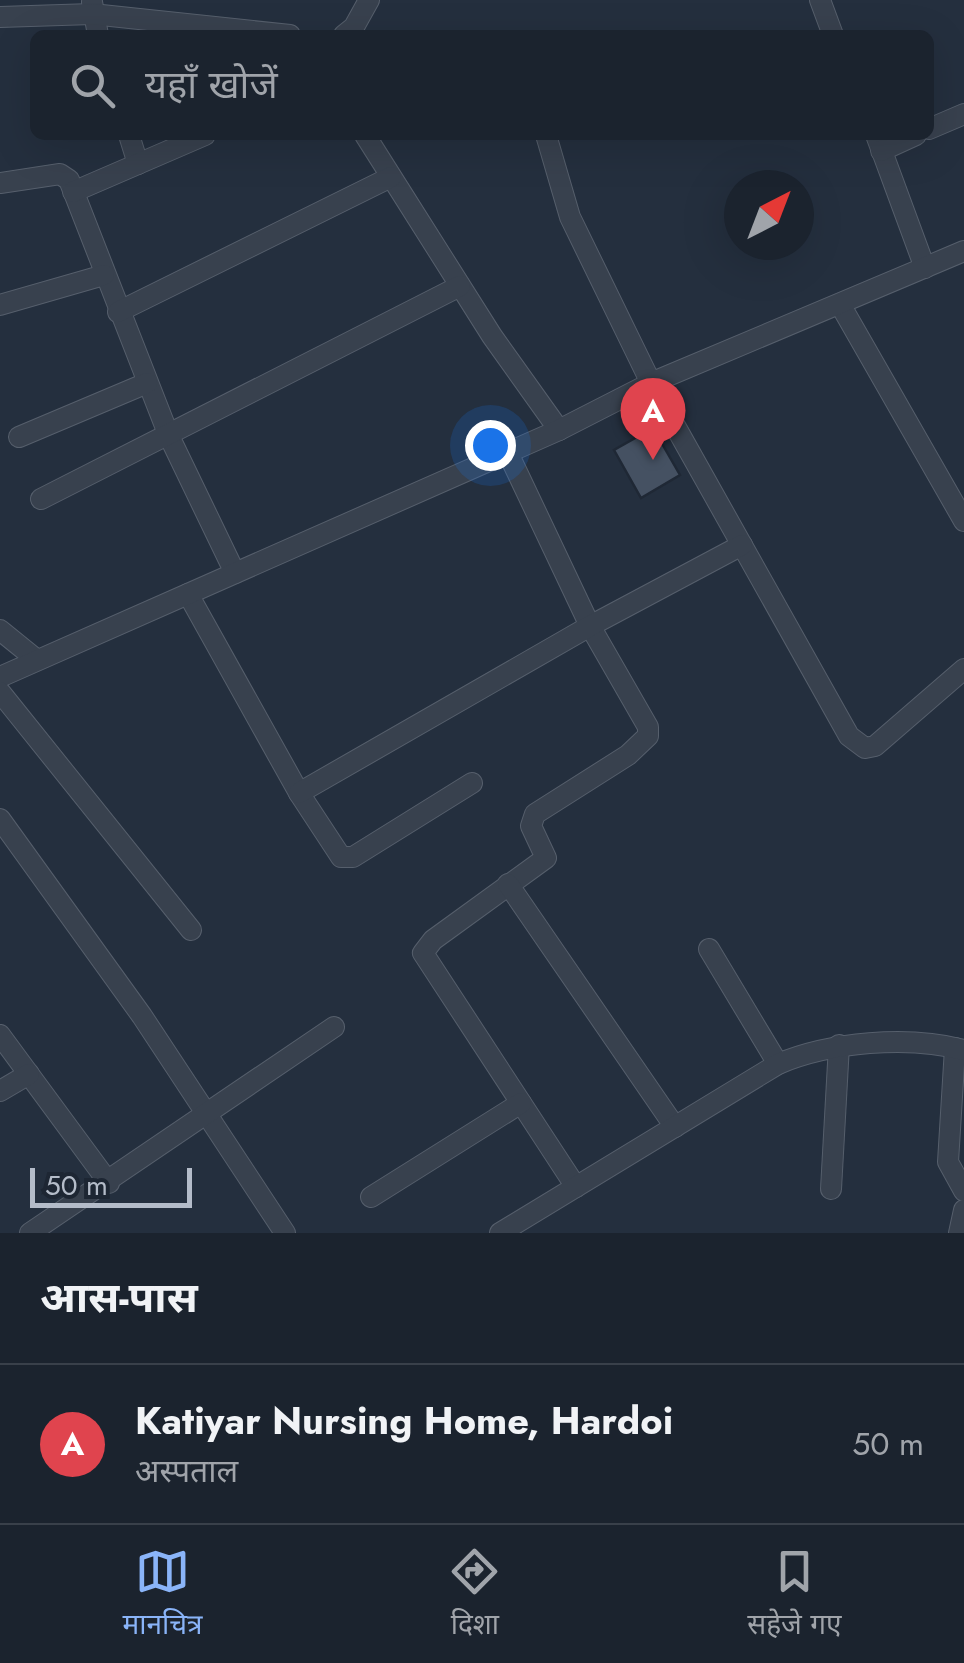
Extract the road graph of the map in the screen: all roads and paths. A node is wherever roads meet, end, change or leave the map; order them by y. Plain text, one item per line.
1 (369, 0) edge
2 (820, 0) edge
3 (92, 7) edge
4 (0, 17) edge
5 (255, 30) edge
6 (350, 30) edge
7 (830, 30) edge
8 (964, 114) edge
9 (934, 127) edge
10 (131, 140) edge
11 (193, 140) edge
12 (368, 140) edge
13 (547, 140) edge
14 (878, 143) edge
15 (138, 164) junction
16 (391, 177) junction
17 (0, 183) edge
18 (73, 192) junction
19 (964, 251) edge
20 (925, 268) junction
21 (104, 275) junction
22 (460, 286) junction
23 (0, 305) edge
24 (841, 306) junction
25 (118, 312) junction
26 (147, 382) junction
27 (651, 383) junction
28 (559, 430) junction
29 (169, 436) junction
30 (19, 438) dead end
31 (508, 453) junction
32 (41, 499) dead end
33 (964, 521) edge
34 (742, 545) junction
35 (235, 573) junction
36 (188, 594) junction
37 (590, 626) junction
38 (0, 630) edge
39 (37, 660) junction
40 (964, 669) edge
41 (0, 677) edge
42 (0, 692) edge
43 (472, 783) dead end
44 (300, 793) junction
45 (0, 819) edge
46 (508, 884) junction
47 (192, 930) dead end
48 (709, 949) dead end
49 (334, 1027) dead end
50 (0, 1034) edge
51 (839, 1044) junction
52 (960, 1049) edge
53 (778, 1064) junction
54 (29, 1074) junction
55 (0, 1091) edge
56 (521, 1103) junction
57 (207, 1112) junction
58 (675, 1128) junction
59 (109, 1183) junction
60 (576, 1187) junction
61 (831, 1189) dead end
62 (964, 1191) edge
63 (372, 1197) dead end
64 (964, 1210) edge
65 (30, 1233) edge
66 (285, 1233) edge
67 (500, 1233) edge
68 (959, 1233) edge

1 - 6 street
2 - 7 street
3 - 4 street
3 - 5 street
8 - 9 street
10 - 15 street
11 - 15 street
12 - 16 street
13 - 27 street
14 - 20 street
15 - 18 street
16 - 22 street
16 - 25 street
17 - 18 street
18 - 21 street
19 - 20 street
20 - 24 street
21 - 23 street
21 - 25 street
22 - 28 street
22 - 29 street
24 - 27 street
24 - 33 street
25 - 26 street
26 - 29 street
26 - 30 street
27 - 28 street
27 - 34 street
28 - 31 street
29 - 32 street
29 - 35 street
31 - 35 street
31 - 37 street
34 - 37 street
34 - 40 street
35 - 36 street
36 - 39 street
36 - 44 street
37 - 44 street
37 - 46 street
38 - 39 street
39 - 41 street
42 - 47 street
43 - 44 street
45 - 57 street
46 - 56 street
46 - 58 street
48 - 53 street
49 - 57 street
50 - 54 street
51 - 52 street
51 - 53 street
51 - 61 street
52 - 62 street
53 - 58 street
54 - 55 street
54 - 59 street
56 - 60 street
56 - 63 street
57 - 59 street
57 - 66 street
58 - 60 street
59 - 65 street
60 - 67 street
64 - 68 street

